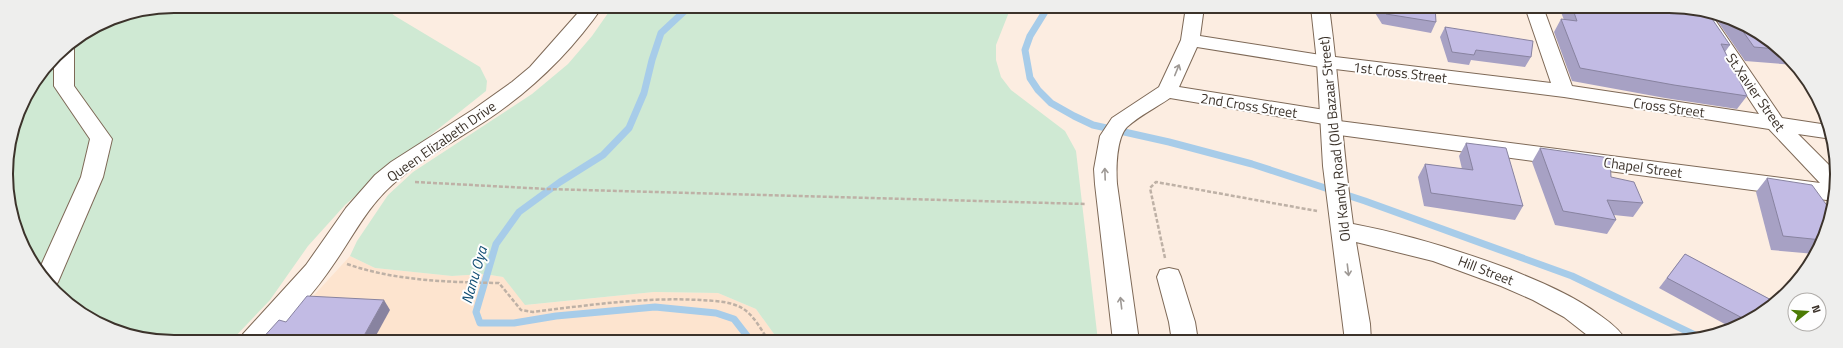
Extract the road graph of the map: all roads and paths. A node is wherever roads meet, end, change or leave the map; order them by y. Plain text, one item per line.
1 (588, 13) edge
2 (1194, 13) edge
3 (1321, 13) edge
4 (1534, 13) edge
5 (1704, 17) edge
6 (1190, 40) junction
7 (64, 56) edge
8 (1327, 62) junction
9 (1167, 91) junction
10 (1564, 91) junction
11 (1331, 122) junction
12 (1775, 123) junction
13 (1825, 131) edge
14 (383, 180) junction
15 (1830, 180) edge
16 (1829, 192) edge
17 (1109, 205) junction
18 (1342, 223) junction
19 (326, 257) junction
20 (49, 275) edge
21 (1169, 277) joint
22 (258, 335) edge
23 (765, 335) edge
24 (1125, 335) edge
25 (1184, 335) edge
26 (1358, 335) edge
27 (1607, 335) edge

1 - 14 main road, Queen Elizabeth Drive
2 - 6 main road
3 - 8 main road, Old Kandy Road (Old Bazaar Street)
4 - 10 main road
5 - 12 main road, St.Xavier Street
6 - 8 main road, 1st Cross Street
9 -> 6 main road
7 - 20 main road
8 - 10 main road, 1st Cross Street
8 - 11 main road, Old Kandy Road (Old Bazaar Street)
9 - 11 main road, 2nd Cross Street
17 -> 9 main road
10 - 12 main road, Cross Street
11 - 16 main road, Chapel Street
11 - 18 main road, Old Kandy Road (Old Bazaar Street)
12 - 13 main road, Cross Street
12 - 15 main road, St.Xavier Street
14 - 17 path
14 - 19 main road, Queen Elizabeth Drive
24 -> 17 main road
18 - 21 path
18 -> 26 main road, Old Kandy Road (Old Bazaar Street)
18 - 27 main road, Hill Street
19 - 22 main road, Queen Elizabeth Drive
19 - 23 path
21 - 25 main road

